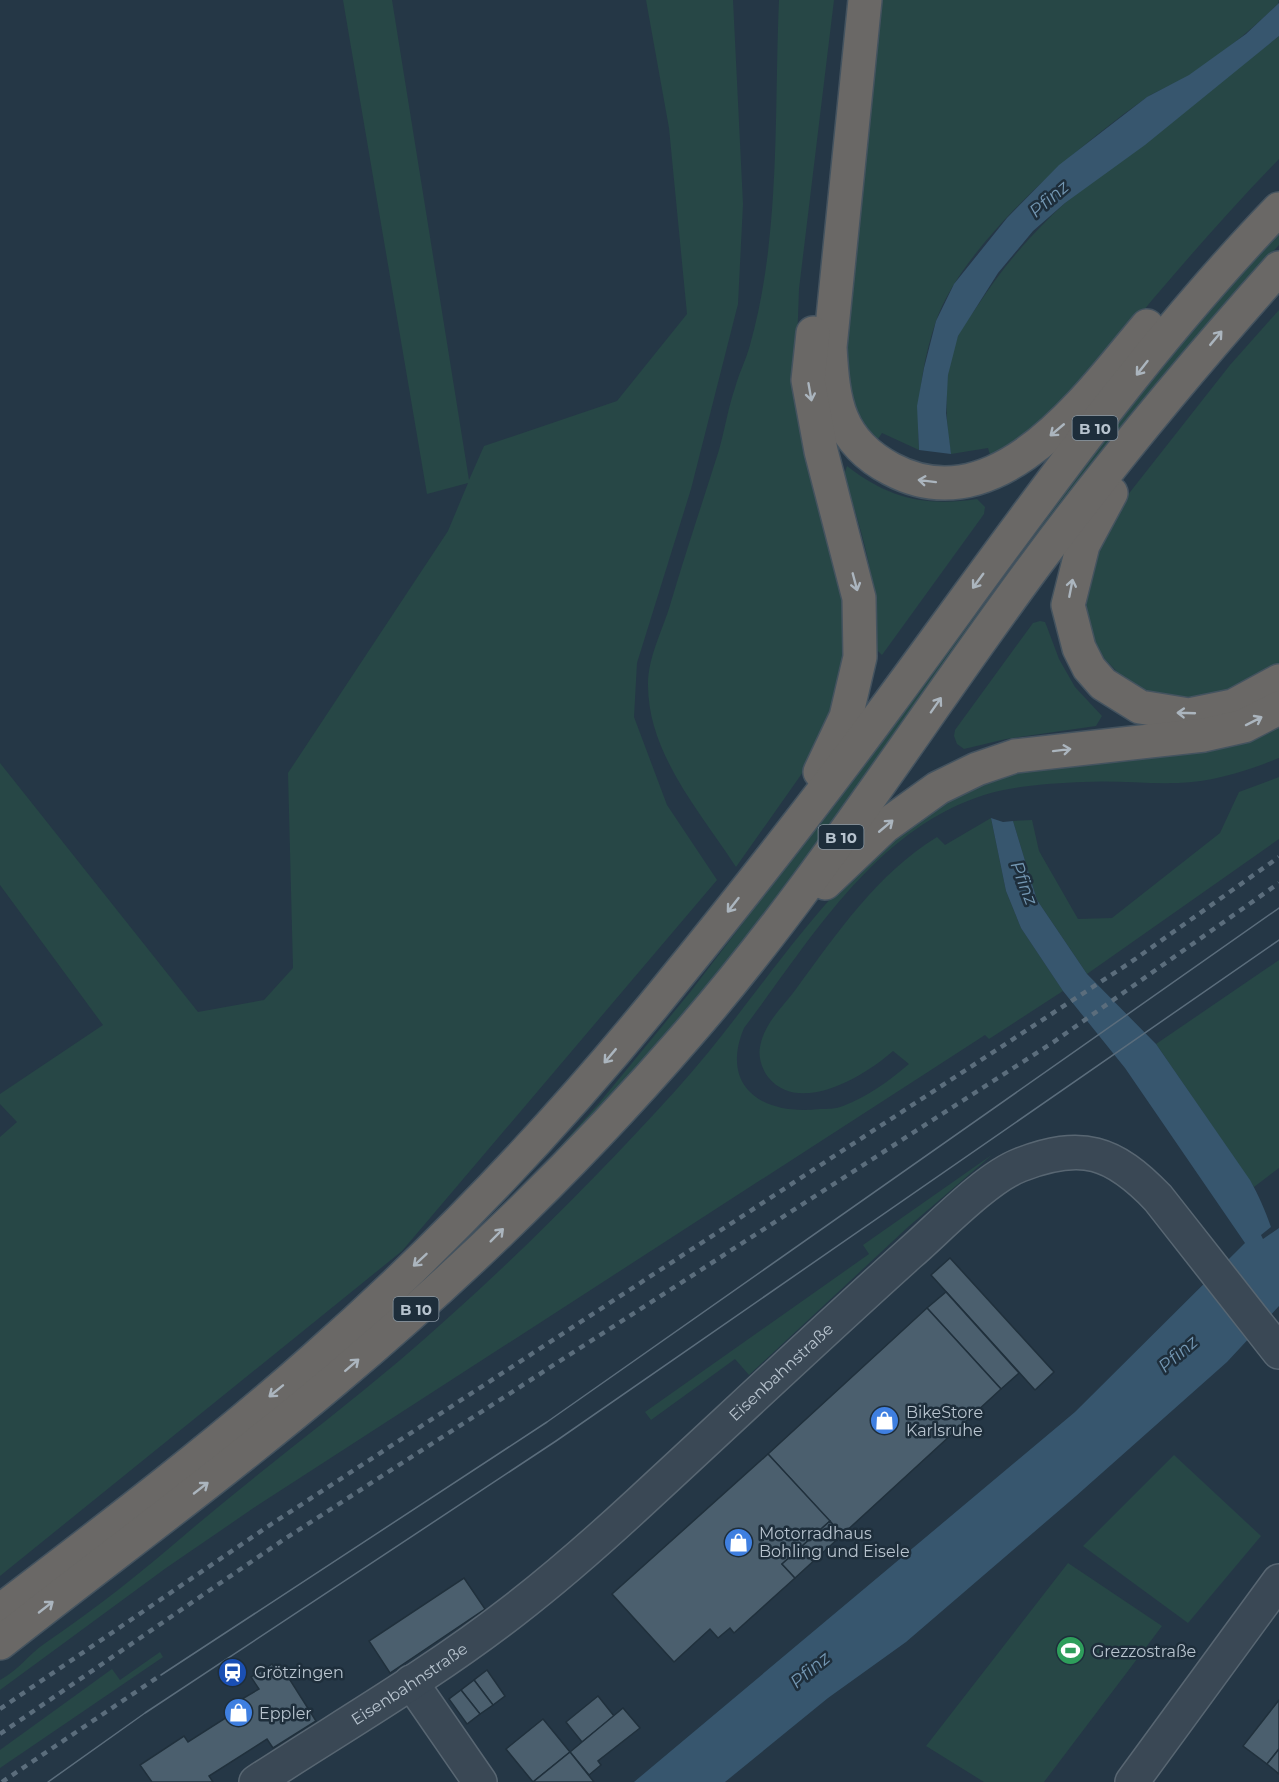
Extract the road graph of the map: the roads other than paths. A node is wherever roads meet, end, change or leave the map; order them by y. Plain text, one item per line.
1 (845, 0) edge
2 (865, 0) edge
3 (1269, 219) edge
4 (1279, 268) edge
5 (1165, 399) junction
6 (1279, 681) edge
7 (1279, 708) edge
8 (770, 859) junction
9 (780, 921) junction
10 (1274, 1347) edge
11 (1279, 1581) edge
12 (0, 1611) edge
13 (0, 1643) edge
14 (411, 1682) junction
15 (256, 1782) edge
16 (480, 1782) edge
17 (1132, 1782) edge

1 -> 8 highway
3 -> 2 highway
3 -> 8 highway, B 10
5 -> 4 highway, B 10
6 -> 5 highway
9 -> 5 highway, B 10
9 -> 7 highway
8 -> 12 highway, B 10
13 -> 9 highway, B 10
10 - 14 street, Eisenbahnstraße
11 - 17 street
14 - 15 street, Eisenbahnstraße
14 - 16 street

